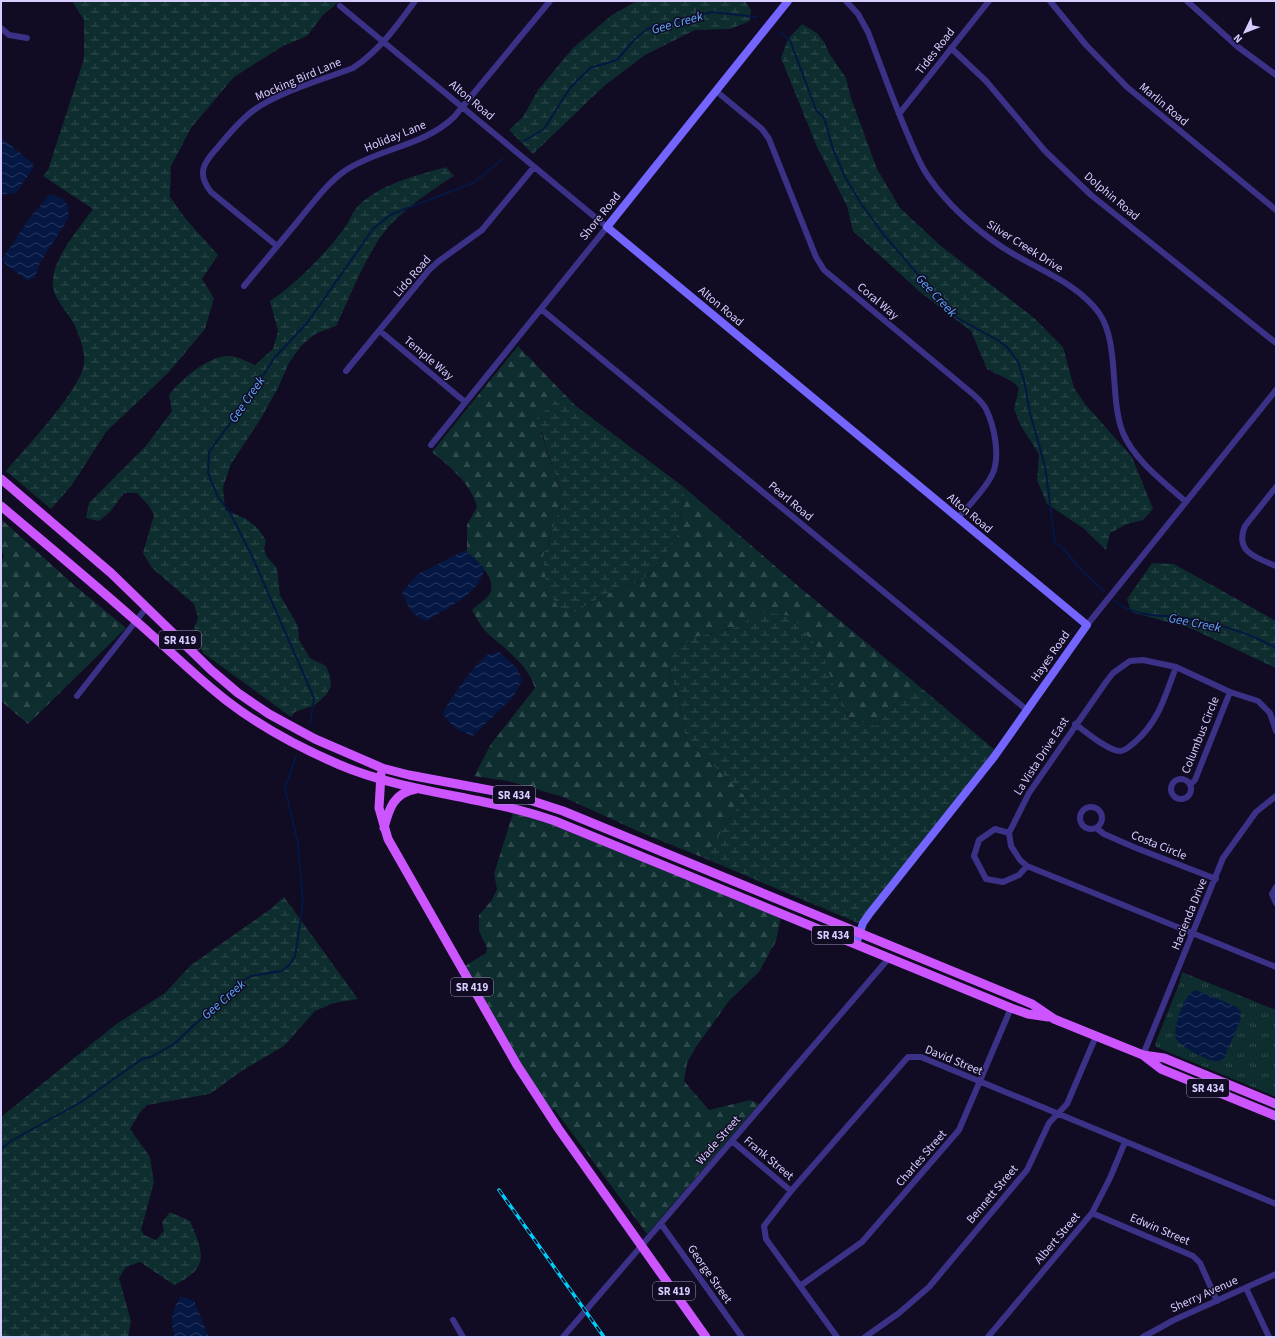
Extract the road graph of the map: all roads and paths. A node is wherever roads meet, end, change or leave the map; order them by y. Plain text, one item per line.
1 (415, 1) edge
2 (550, 1) edge
3 (788, 1) edge
4 (846, 1) edge
5 (989, 1) edge
6 (1050, 1) edge
7 (1187, 1) edge
8 (340, 6) dead end
9 (1, 28) edge
10 (27, 38) dead end
11 (384, 42) junction
12 (951, 48) junction
13 (1276, 75) edge
14 (716, 91) junction
15 (462, 108) junction
16 (899, 114) junction
17 (534, 167) junction
18 (1276, 210) edge
19 (607, 227) junction
20 (277, 246) junction
21 (244, 286) dead end
22 (541, 309) junction
23 (380, 331) junction
24 (1276, 343) edge
25 (346, 371) dead end
26 (1276, 390) edge
27 (465, 402) junction
28 (430, 445) dead end
29 (1, 479) edge
30 (1276, 487) edge
31 (1186, 502) junction
32 (1, 506) edge
33 (958, 518) junction
34 (1276, 566) edge
35 (147, 606) junction
36 (136, 621) junction
37 (1087, 625) junction
38 (1176, 667) junction
39 (1230, 692) junction
40 (77, 696) dead end
41 (1027, 710) junction
42 (1075, 724) junction
43 (1276, 731) edge
44 (382, 768) junction
45 (380, 779) junction
46 (1190, 785) dead end
47 (417, 789) junction
48 (1276, 796) edge
49 (1096, 828) dead end
50 (384, 829) junction
51 (1009, 833) junction
52 (640, 842) junction
53 (617, 846) junction
54 (1027, 866) junction
55 (1216, 879) junction
56 (1276, 887) edge
57 (1276, 903) edge
58 (860, 932) junction
59 (1193, 935) junction
60 (856, 944) junction
61 (890, 958) junction
62 (1276, 967) edge
63 (1011, 1008) junction
64 (1049, 1017) junction
65 (1096, 1036) junction
66 (1143, 1055) junction
67 (980, 1082) junction
68 (1276, 1104) edge
69 (1058, 1113) junction
70 (1276, 1116) edge
71 (732, 1141) junction
72 (1125, 1142) junction
73 (791, 1191) junction
74 (1276, 1204) edge
75 (1092, 1213) junction
76 (661, 1224) junction
77 (642, 1245) junction
78 (1276, 1274) edge
79 (800, 1286) junction
80 (1246, 1288) junction
81 (1217, 1300) junction
82 (452, 1320) dead end
83 (1154, 1330) junction
84 (463, 1337) edge
85 (563, 1337) edge
86 (706, 1337) edge
87 (742, 1337) edge
88 (837, 1337) edge
89 (865, 1337) edge
90 (988, 1337) edge
91 (1143, 1337) edge
92 (1157, 1337) edge
93 (1269, 1337) edge

1 - 11 street, Mocking Bird Lane
2 - 15 street, Holiday Lane
3 - 14 street, Shore Road
4 - 16 street, Silver Creek Drive
5 - 12 street, Tides Road
6 - 18 street, Marlin Road
7 - 13 street
8 - 11 street, Alton Road
9 - 10 street
11 - 15 street, Alton Road
11 - 20 street, Mocking Bird Lane
12 - 16 street, Tides Road
12 - 24 street, Dolphin Road
14 - 19 street, Shore Road
14 - 33 street, Coral Way
15 - 17 street, Alton Road
15 - 20 street, Holiday Lane
16 - 31 street, Silver Creek Drive
17 - 19 street, Alton Road
17 - 23 street, Lido Road
19 - 22 street, Shore Road
19 - 33 street, Alton Road
20 - 21 street, Holiday Lane
22 - 27 street, Shore Road
22 - 41 street, Pearl Road
23 - 25 street, Lido Road
23 - 27 street, Temple Way
26 - 31 street, Hayes Road
27 - 28 street, Shore Road
29 - 35 main road, SR 419
30 - 34 street
31 - 37 street, Hayes Road
32 - 36 main road, SR 419
33 - 37 street, Alton Road
35 - 36 street
35 - 44 main road, SR 419
36 - 40 street
36 - 45 main road, SR 419
37 - 41 street, Hayes Road
38 - 39 street, La Vista Drive East
38 - 42 street, La Vista Drive East
38 - 42 street
39 - 43 street, La Vista Drive East
39 - 46 street, Columbus Circle
41 - 58 street, Hayes Road
42 - 51 street, La Vista Drive East
44 - 45 main road, SR 419
44 - 52 main road, SR 434
45 - 47 main road, SR 434
45 - 50 main road, SR 419
47 - 50 main road
47 - 53 main road, SR 434
48 - 55 street, Hacienda Drive
49 - 55 street, Costa Circle
50 - 77 main road, SR 419
51 - 54 street
51 - 54 street
52 - 53 main road
52 - 58 main road, SR 434
53 - 60 main road, SR 434
54 - 59 street
55 - 59 street, Hacienda Drive
56 - 57 street
58 - 60 street, Hayes Road
58 - 64 main road, SR 434
59 - 62 street
59 - 66 street, Hacienda Drive
60 - 61 main road, SR 434
61 - 63 main road, SR 434
61 - 71 street, Wade Street
63 - 64 main road, SR 434
63 - 67 street, Charles Street
64 - 65 main road, SR 434
65 - 66 main road, SR 434
65 - 69 street, Bennett Street
66 - 68 main road, SR 434
66 - 70 main road, SR 434
67 - 69 street, David Street
67 - 73 street, David Street
67 - 79 street, Charles Street
69 - 72 street, David Street
69 - 89 street, Bennett Street
71 - 73 street, Frank Street
71 - 76 street, Wade Street
72 - 74 street, David Street
72 - 75 street, Albert Street
73 - 79 street, David Street
75 - 81 street, Edwin Street
75 - 90 street, Albert Street
76 - 77 street, Wade Street
76 - 87 street, George Street
77 - 85 street, Wade Street
77 - 86 main road, SR 419
78 - 80 street, Sherry Avenue
79 - 88 street, David Street
80 - 81 street, Sherry Avenue
80 - 93 street
81 - 83 street, Sherry Avenue
82 - 84 street
83 - 91 street, Sherry Avenue
83 - 92 street

